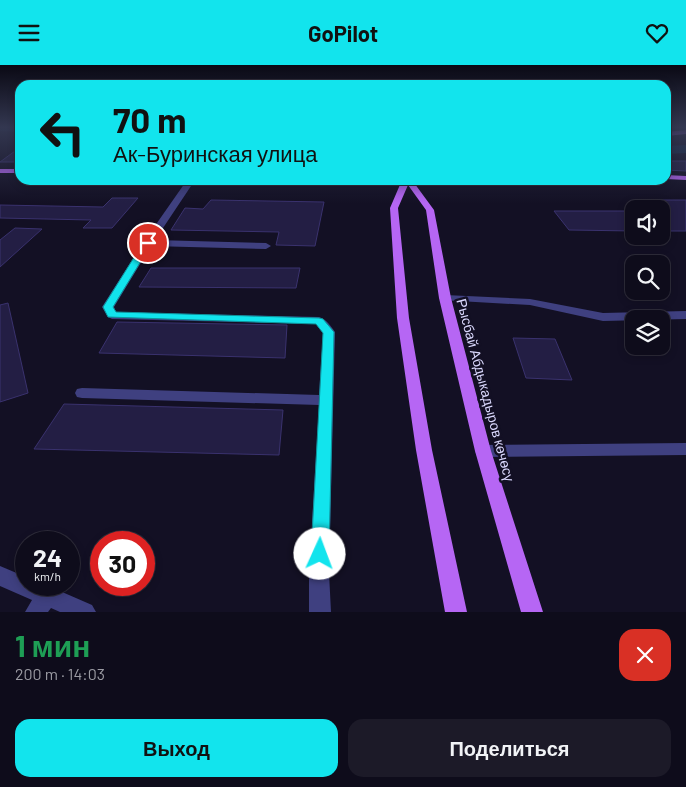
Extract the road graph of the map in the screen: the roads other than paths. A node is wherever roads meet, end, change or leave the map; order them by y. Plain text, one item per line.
1 (0, 171) edge
2 (15, 171) edge
3 (671, 177) edge
4 (686, 178) edge
5 (188, 185) edge
6 (405, 185) edge
7 (411, 185) edge
8 (148, 243) junction
9 (266, 246) dead end
10 (445, 298) junction
11 (686, 315) edge
12 (82, 393) dead end
13 (326, 400) junction
14 (686, 449) edge
15 (483, 451) junction
16 (0, 576) edge
17 (41, 604) edge
18 (85, 612) edge
19 (320, 612) edge
20 (456, 612) edge
21 (532, 612) edge

1 - 2 main road
3 - 4 main road
5 - 8 street
6 - 20 main road, Рысбай Абдыкадыров көчөсү
7 - 10 main road, Рысбай Абдыкадыров көчөсү
8 - 9 street
8 - 13 street
10 - 11 street
10 - 15 main road, Рысбай Абдыкадыров көчөсү
12 - 13 street
13 - 19 street
14 - 15 street
15 - 21 main road, Рысбай Абдыкадыров көчөсү
16 - 17 street
17 - 18 street

